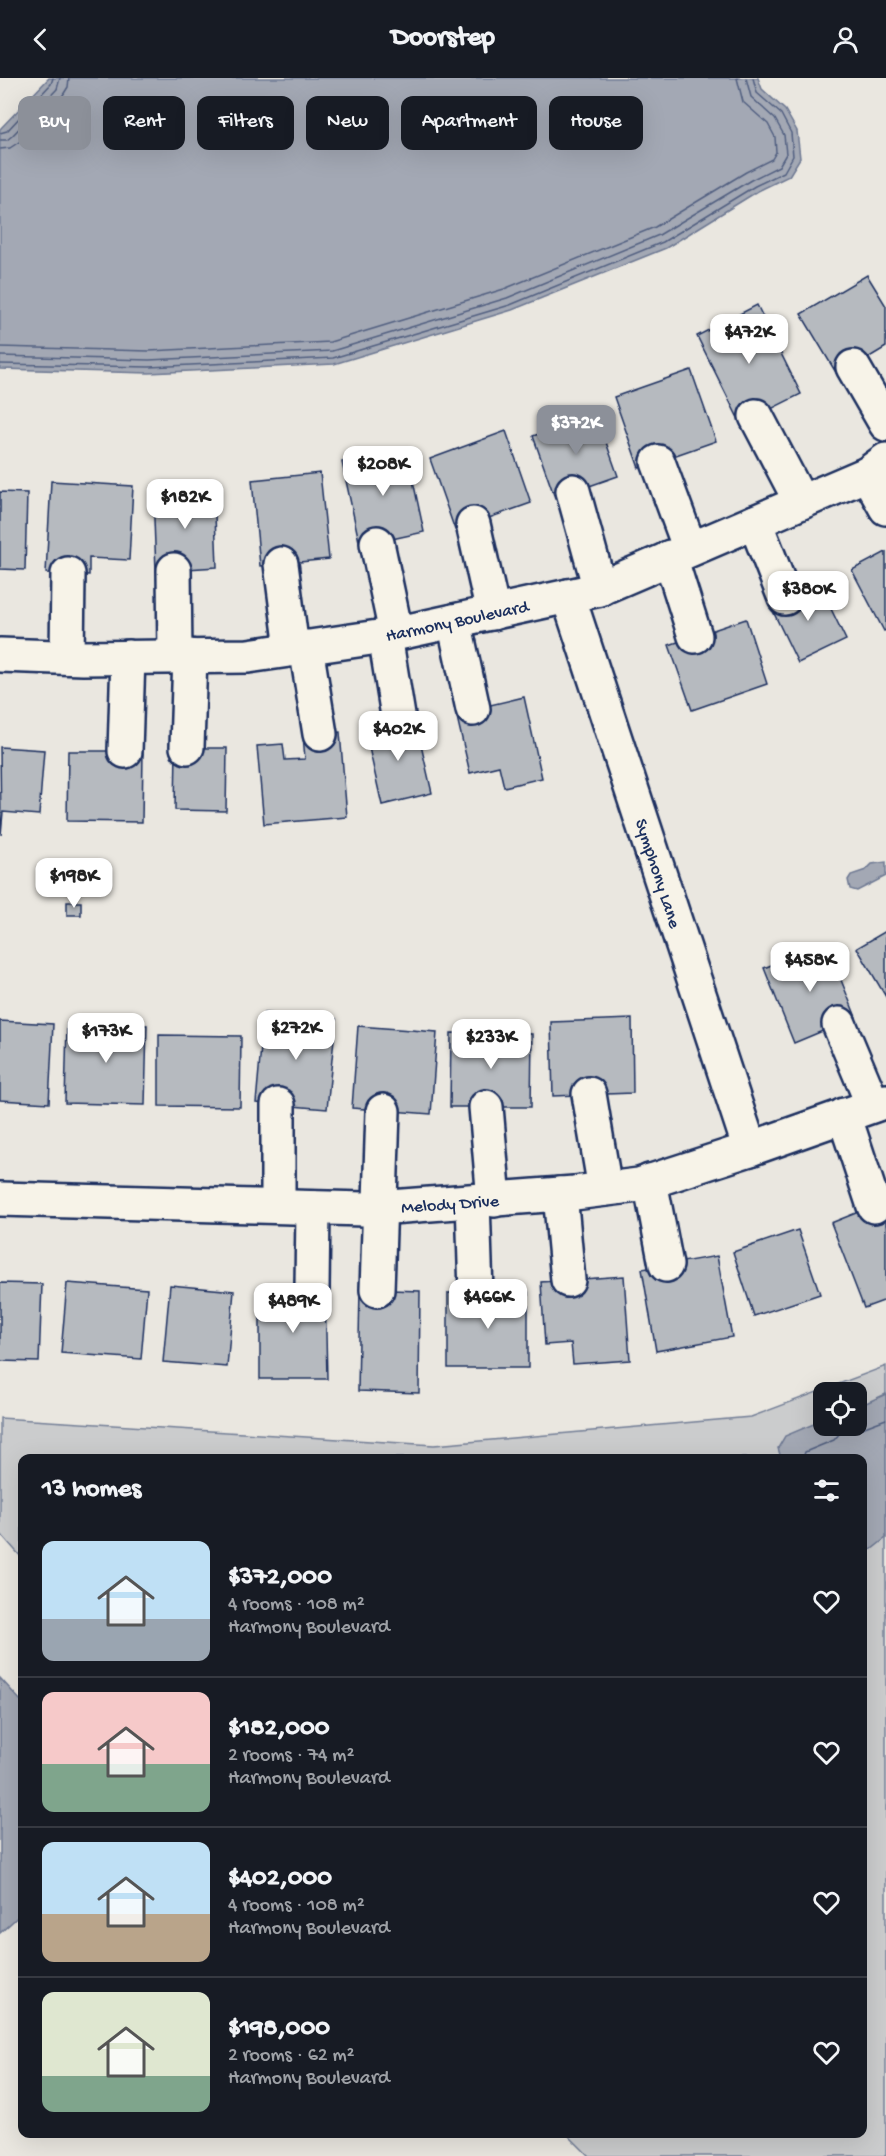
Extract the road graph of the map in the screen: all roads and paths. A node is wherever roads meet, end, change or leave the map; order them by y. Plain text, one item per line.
1 (853, 367) dead end
2 (756, 416) dead end
3 (886, 424) edge
4 (658, 462) dead end
5 (877, 467) edge
6 (573, 491) dead end
7 (801, 502) junction
8 (886, 508) edge
9 (755, 522) junction
10 (473, 524) dead end
11 (377, 543) dead end
12 (680, 553) junction
13 (280, 564) dead end
14 (174, 570) dead end
15 (68, 574) dead end
16 (600, 588) junction
17 (568, 596) junction
18 (785, 598) dead end
19 (493, 613) junction
20 (454, 621) junction
21 (390, 635) junction
22 (695, 636) dead end
23 (299, 648) junction
24 (0, 655) edge
25 (182, 656) junction
26 (67, 657) junction
27 (128, 657) junction
28 (473, 709) dead end
29 (399, 723) dead end
30 (320, 734) dead end
31 (187, 747) dead end
32 (125, 751) dead end
33 (839, 1024) dead end
34 (589, 1094) dead end
35 (278, 1105) dead end
36 (486, 1107) dead end
37 (868, 1107) edge
38 (383, 1111) dead end
39 (750, 1149) junction
40 (650, 1181) junction
41 (605, 1189) junction
42 (560, 1194) junction
43 (0, 1199) edge
44 (484, 1200) junction
45 (278, 1206) junction
46 (874, 1206) dead end
47 (313, 1208) junction
48 (380, 1208) junction
49 (666, 1265) dead end
50 (568, 1280) dead end
51 (312, 1289) dead end
52 (377, 1290) dead end
53 (476, 1293) dead end

1 - 3 street
2 - 7 street
4 - 12 street
5 - 7 street, Harmony Boulevard
5 - 8 street
6 - 16 street
7 - 9 street, Harmony Boulevard
9 - 12 street, Harmony Boulevard
9 - 18 street
10 - 19 street
11 - 21 street
12 - 16 street, Harmony Boulevard
12 - 22 street
13 - 23 street
14 - 25 street
15 - 26 street
16 - 17 street, Harmony Boulevard
17 - 19 street, Harmony Boulevard
17 - 39 street, Symphony Lane
19 - 20 street, Harmony Boulevard
20 - 21 street, Harmony Boulevard
20 - 28 street
21 - 23 street, Harmony Boulevard
21 - 29 street
23 - 25 street, Harmony Boulevard
23 - 30 street
24 - 26 street, Harmony Boulevard
25 - 27 street, Harmony Boulevard
25 - 31 street
26 - 27 street, Harmony Boulevard
27 - 32 street
33 - 37 street
34 - 41 street
35 - 45 street
36 - 44 street
37 - 39 street, Melody Drive
37 - 46 street
38 - 48 street
39 - 40 street, Melody Drive
40 - 41 street, Melody Drive
40 - 49 street
41 - 42 street, Melody Drive
42 - 44 street, Melody Drive
42 - 50 street
43 - 45 street, Melody Drive
44 - 48 street, Melody Drive
44 - 53 street
45 - 47 street, Melody Drive
47 - 48 street, Melody Drive
47 - 51 street
48 - 52 street

